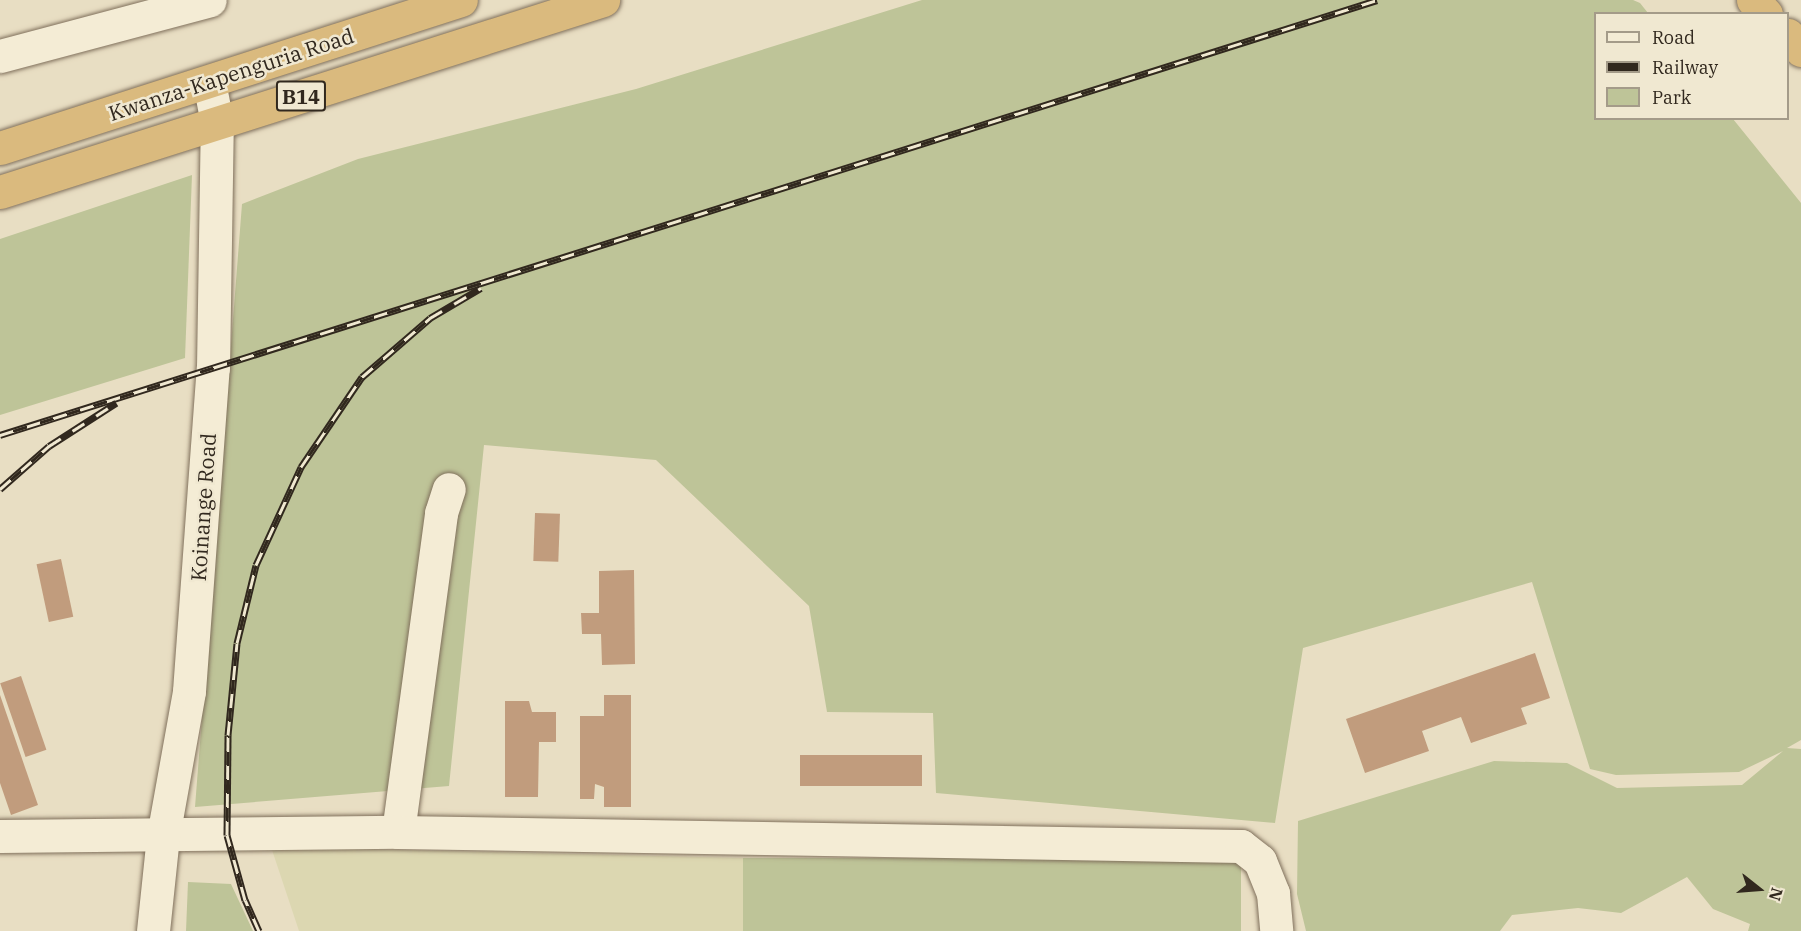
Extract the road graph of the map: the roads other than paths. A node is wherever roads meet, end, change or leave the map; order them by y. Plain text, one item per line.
1 (210, 0) edge
2 (461, 0) edge
3 (603, 0) edge
4 (1752, 0) edge
5 (1764, 12) edge
6 (1789, 35) edge
7 (1801, 50) edge
8 (0, 56) edge
9 (209, 82) junction
10 (217, 123) junction
11 (0, 148) edge
12 (0, 192) edge
13 (449, 489) dead end
14 (398, 832) junction
15 (0, 836) edge
16 (163, 836) junction
17 (153, 931) edge
18 (1276, 931) edge

1 - 8 street
2 - 9 highway, Kwanza-Kapenguria Road / B14
3 - 10 highway, Kwanza-Kapenguria Road / B14
4 - 5 highway
6 - 7 highway
9 - 10 street, Koinange Road
9 - 11 highway, Kwanza-Kapenguria Road / B14
10 - 12 highway, Kwanza-Kapenguria Road / B14
10 - 16 street, Koinange Road
13 - 14 street
14 - 16 street
14 - 18 street
15 - 16 street
16 - 17 street, Koinange Road

